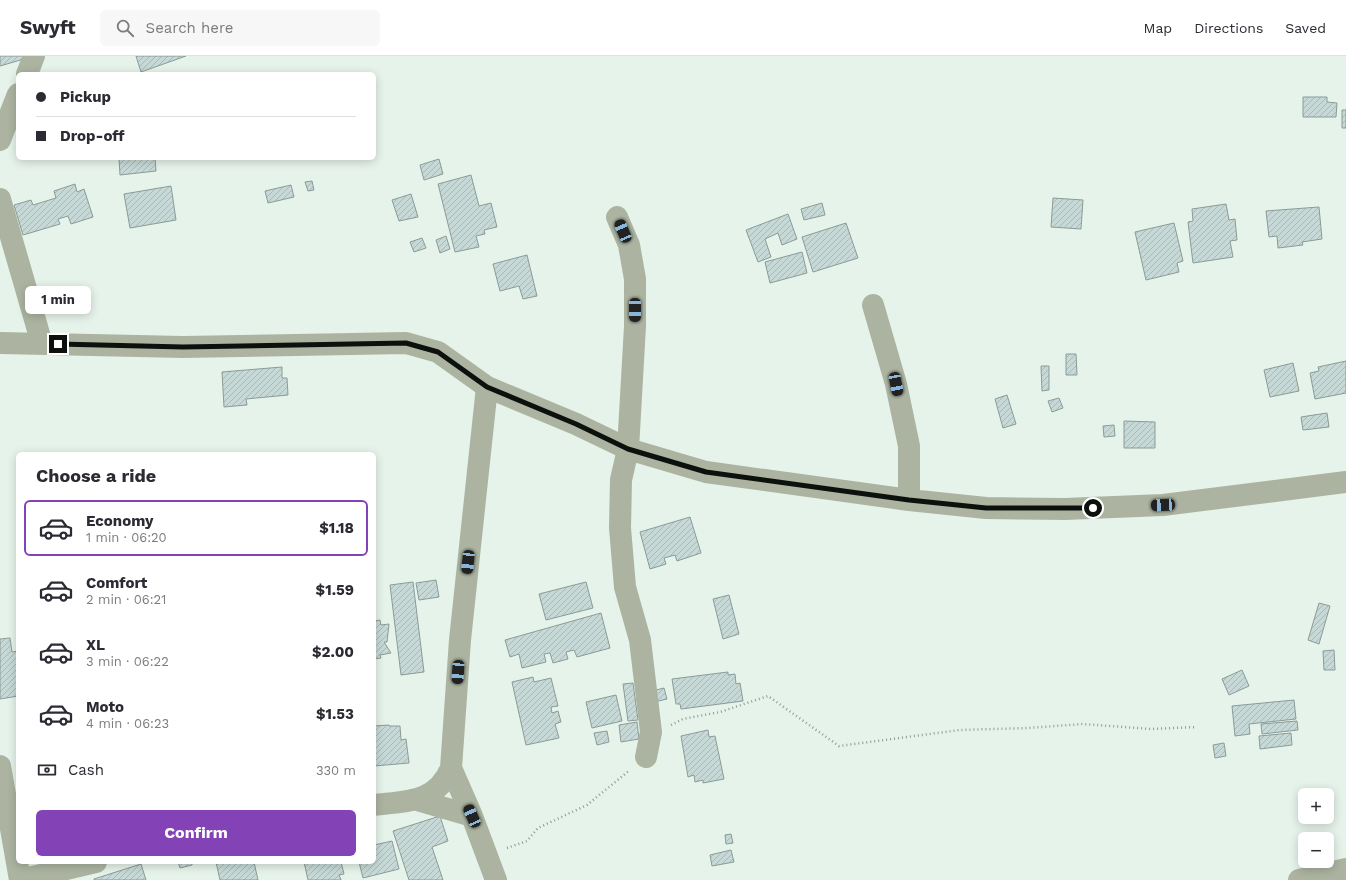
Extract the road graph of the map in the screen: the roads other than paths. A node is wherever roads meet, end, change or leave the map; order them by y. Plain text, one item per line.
1 (34, 56) edge
2 (27, 72) edge
3 (16, 99) edge
4 (0, 140) edge
5 (0, 199) edge
6 (617, 217) dead end
7 (873, 305) dead end
8 (0, 343) edge
9 (42, 344) junction
10 (487, 387) junction
11 (628, 449) junction
12 (1346, 482) edge
13 (909, 500) junction
14 (646, 757) road end
15 (0, 766) edge
16 (451, 768) junction
17 (417, 800) junction
18 (376, 804) edge
19 (472, 816) junction
20 (16, 857) edge
21 (17, 864) edge
22 (90, 864) edge
23 (1346, 869) edge
24 (53, 876) edge
25 (20, 880) edge
26 (496, 880) edge
27 (1299, 880) edge

1 - 2 street
3 - 4 street
5 - 9 street
6 - 11 street
7 - 13 street
8 - 9 street
9 - 10 street
10 - 11 street
10 - 16 street
11 - 13 street
11 - 14 street
12 - 13 street
15 - 20 street
16 - 17 street
16 - 19 street
17 - 18 street
17 - 19 street
19 - 26 street
21 - 25 street
22 - 24 street
23 - 27 street
24 - 25 street

